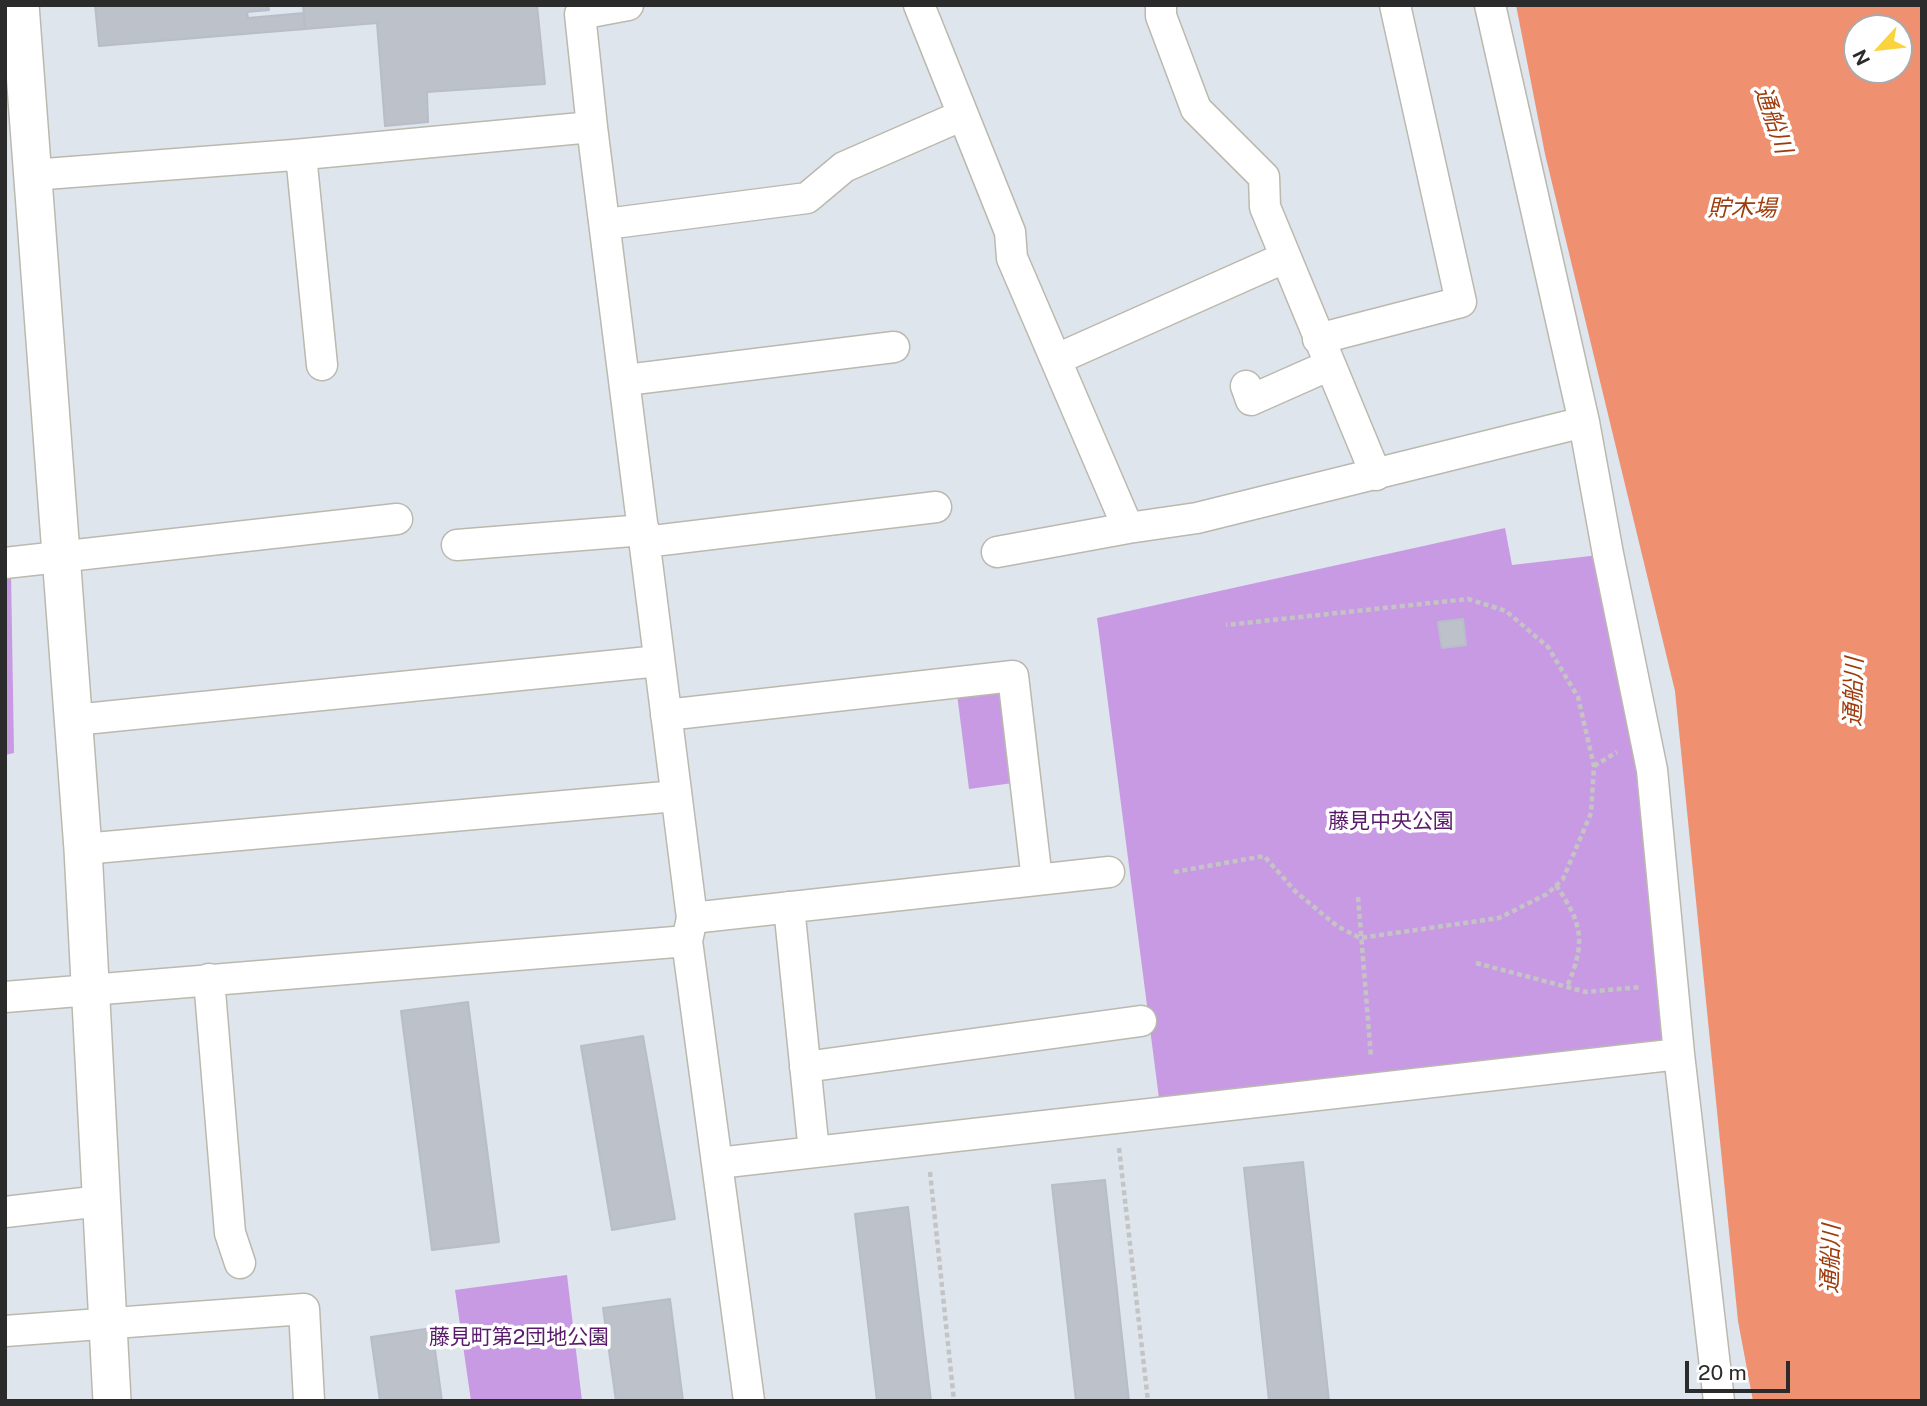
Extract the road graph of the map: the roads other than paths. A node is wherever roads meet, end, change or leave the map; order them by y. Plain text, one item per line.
1 (20, 5) edge
2 (628, 5) edge
3 (919, 5) edge
4 (1161, 5) edge
5 (1395, 5) edge
6 (1490, 5) edge
7 (963, 116) junction
8 (592, 127) junction
9 (301, 155) junction
10 (32, 175) junction
11 (606, 224) junction
12 (1284, 258) junction
13 (894, 347) dead end
14 (1324, 352) junction
15 (1057, 359) junction
16 (322, 365) dead end
17 (626, 380) junction
18 (1246, 386) dead end
19 (1584, 422) junction
20 (1376, 475) junction
21 (936, 507) dead end
22 (397, 519) dead end
23 (1128, 528) junction
24 (644, 536) junction
25 (457, 545) dead end
26 (998, 552) dead end
27 (62, 557) junction
28 (5, 562) edge
29 (659, 661) junction
30 (666, 715) junction
31 (74, 720) junction
32 (676, 796) junction
33 (83, 849) junction
34 (1109, 872) dead end
35 (1037, 880) junction
36 (789, 907) junction
37 (689, 930) junction
38 (209, 979) junction
39 (89, 989) junction
40 (5, 997) edge
41 (1141, 1021) dead end
42 (1679, 1054) junction
43 (805, 1067) junction
44 (814, 1152) junction
45 (718, 1163) junction
46 (101, 1201) junction
47 (5, 1212) edge
48 (240, 1263) dead end
49 (108, 1322) junction
50 (5, 1331) edge
51 (112, 1401) edge
52 (309, 1401) edge
53 (750, 1401) edge
54 (1719, 1401) edge

1 - 10 street
2 - 8 street
3 - 7 street
4 - 12 street
5 - 14 street
6 - 19 street
7 - 11 street
7 - 15 street
8 - 9 street
8 - 11 street
9 - 10 street
9 - 16 street
10 - 27 street
11 - 17 street
12 - 14 street
12 - 15 street
13 - 17 street
14 - 18 street
14 - 20 street
15 - 23 street
17 - 24 street
19 - 20 street
19 - 42 street
20 - 23 street
21 - 24 street
22 - 27 street
23 - 26 street
24 - 25 street
24 - 29 street
27 - 28 street
27 - 31 street
29 - 30 street
29 - 31 street
30 - 32 street
30 - 35 street
31 - 33 street
32 - 33 street
32 - 37 street
33 - 39 street
34 - 35 street
35 - 36 street
36 - 37 street
36 - 43 street
37 - 38 street
37 - 45 street
38 - 39 street
38 - 48 street
39 - 40 street
39 - 46 street
41 - 43 street
42 - 44 street
42 - 54 street
43 - 44 street
44 - 45 street
45 - 53 street
46 - 47 street
46 - 49 street
49 - 50 street
49 - 51 street
49 - 52 street

